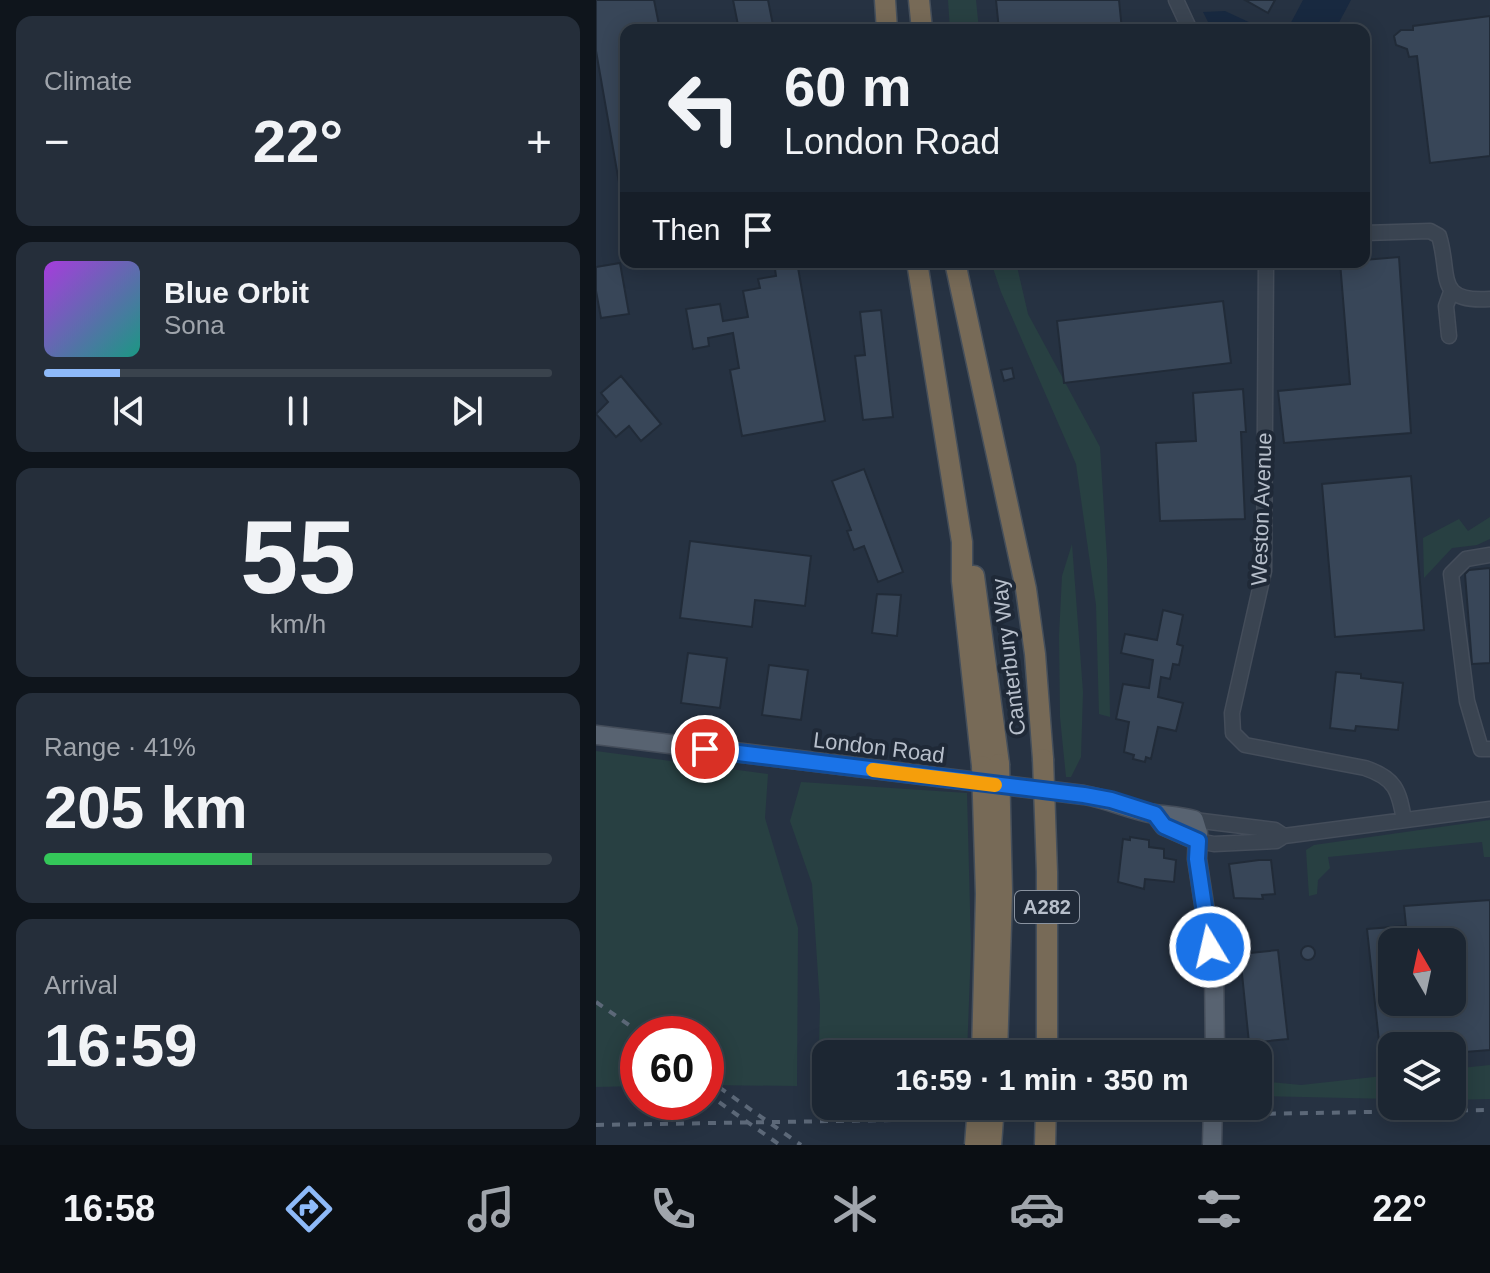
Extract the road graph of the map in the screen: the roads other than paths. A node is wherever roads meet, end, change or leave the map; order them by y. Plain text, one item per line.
1 (885, 0) edge
2 (919, 0) edge
3 (1176, 0) edge
4 (887, 24) edge
5 (921, 24) edge
6 (1187, 24) edge
7 (1370, 232) edge
8 (918, 268) edge
9 (956, 268) edge
10 (1265, 268) edge
11 (1451, 292) junction
12 (1490, 299) edge
13 (1449, 336) dead end
14 (1490, 555) edge
15 (596, 735) edge
16 (1490, 749) edge
17 (990, 765) junction
18 (1490, 809) edge
19 (1155, 814) junction
20 (1194, 820) junction
21 (1404, 820) junction
22 (1284, 836) junction
23 (1198, 841) junction
24 (982, 1040) edge
25 (997, 1040) edge
26 (1047, 1040) edge
27 (1215, 1040) edge
28 (977, 1120) edge
29 (993, 1120) edge
30 (1046, 1120) edge
31 (1213, 1120) edge
32 (975, 1145) edge
33 (991, 1145) edge
34 (1045, 1145) edge
35 (1212, 1145) edge

1 - 4 highway
2 - 5 highway
3 - 6 street
7 - 11 street
8 - 17 highway, Canterbury Way / A282
9 - 26 highway, Canterbury Way / A282, bridge
10 - 21 street, Weston Avenue
11 - 12 street
11 - 13 street
14 - 16 street
15 - 19 main road, London Road
17 - 24 highway, Canterbury Way / A282, bridge
17 - 25 highway, Canterbury Way / A282, bridge
18 - 21 street, London Road
19 - 20 main road, London Road
19 - 23 main road, London Road
20 - 22 street, London Road
20 - 23 main road
21 - 22 street, London Road
22 - 23 street, London Road
23 - 27 main road
28 - 32 highway, bridge
29 - 33 highway, bridge
30 - 34 highway, bridge
31 - 35 main road, bridge

